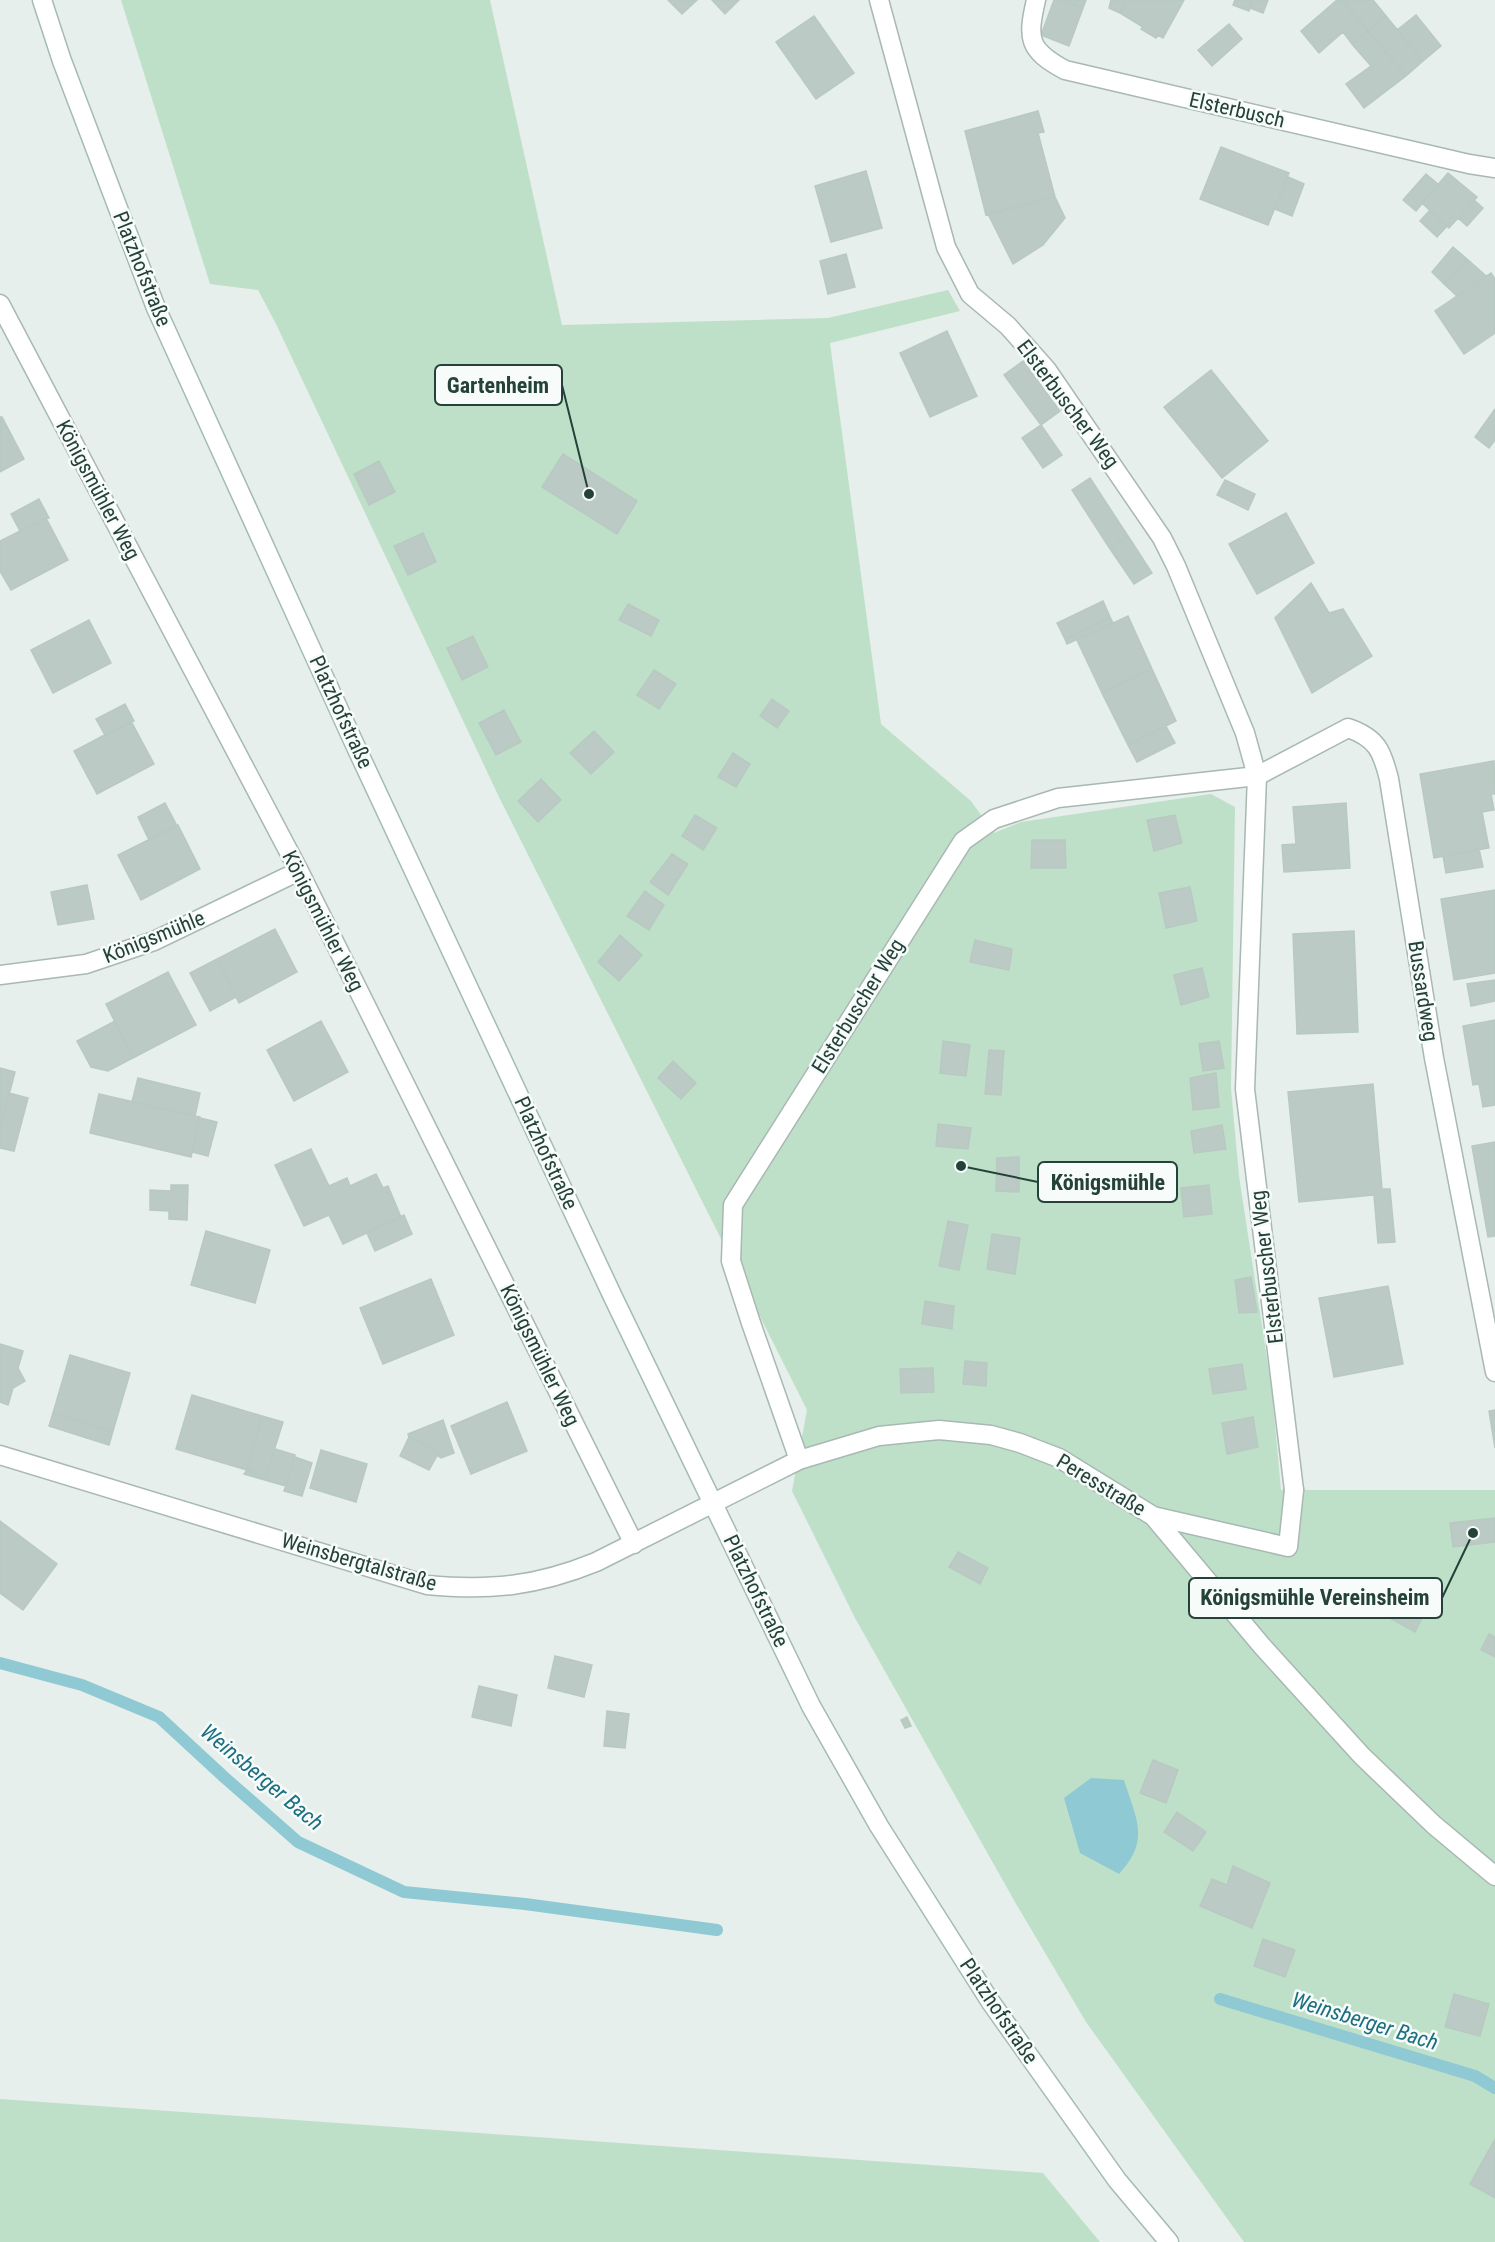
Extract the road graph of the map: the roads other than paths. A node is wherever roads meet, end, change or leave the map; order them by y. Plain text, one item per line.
1 (42, 0) edge
2 (879, 0) edge
3 (1036, 0) edge
4 (1495, 168) edge
5 (0, 304) edge
6 (1257, 776) junction
7 (299, 871) junction
8 (0, 975) edge
9 (1495, 1372) edge
10 (0, 1455) edge
11 (799, 1460) junction
12 (713, 1502) junction
13 (1153, 1516) junction
14 (634, 1544) junction
15 (1495, 1876) edge
16 (1168, 2242) edge

1 - 12 street, Platzhofstraße
2 - 6 street, Elsterbuscher Weg
3 - 4 street, Elsterbusch
5 - 7 street, Königsmühler Weg
6 - 9 street, Bussardweg
6 - 11 street, Elsterbuscher Weg
6 - 13 street, Elsterbuscher Weg
7 - 8 street, Königsmühle
7 - 14 street, Königsmühler Weg
10 - 14 street, Weinsbergtalstraße
11 - 12 street, Peresstraße
11 - 13 street, Peresstraße
12 - 14 street, Weinsbergtalstraße
12 - 16 street, Platzhofstraße
13 - 15 street, Peresstraße

